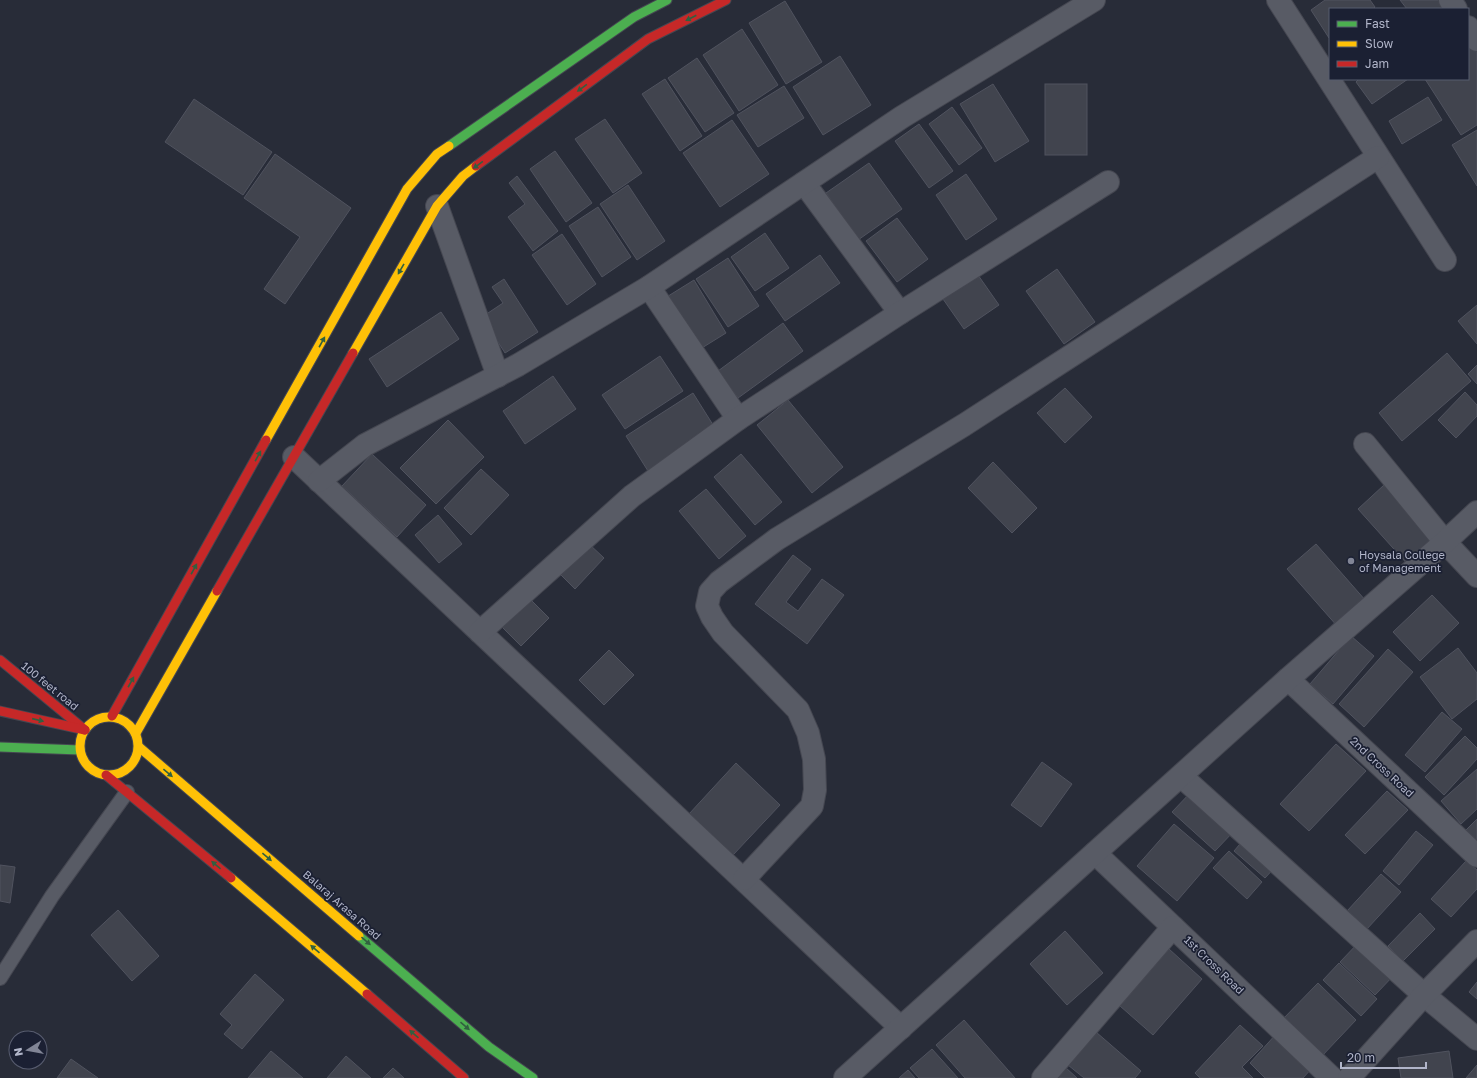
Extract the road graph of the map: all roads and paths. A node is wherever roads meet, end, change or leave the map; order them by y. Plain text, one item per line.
1 (667, 0) edge
2 (726, 0) edge
3 (1094, 0) edge
4 (1278, 0) edge
5 (1469, 28) edge
6 (1477, 40) edge
7 (1378, 157) junction
8 (1108, 182) dead end
9 (804, 183) junction
10 (437, 206) junction
11 (1445, 260) dead end
12 (649, 287) junction
13 (900, 314) junction
14 (498, 376) junction
15 (738, 419) junction
16 (1365, 444) dead end
17 (294, 457) junction
18 (319, 481) junction
19 (1477, 512) edge
20 (1446, 542) junction
21 (1477, 576) edge
22 (480, 632) junction
23 (0, 660) edge
24 (1288, 679) junction
25 (0, 711) edge
26 (112, 716) junction
27 (85, 730) junction
28 (136, 733) junction
29 (0, 747) edge
30 (139, 747) junction
31 (80, 750) junction
32 (106, 775) junction
33 (1181, 776) junction
34 (127, 792) junction
35 (1094, 853) junction
36 (1477, 856) edge
37 (744, 879) junction
38 (1173, 927) junction
39 (1477, 941) edge
40 (0, 978) edge
41 (1424, 995) junction
42 (901, 1028) junction
43 (1477, 1039) edge
44 (461, 1077) edge
45 (533, 1078) edge
46 (845, 1078) edge
47 (1043, 1078) edge
48 (1332, 1078) edge
49 (1349, 1078) edge

26 -> 1 main road
2 -> 10 main road
3 - 9 street
4 - 7 street
5 - 6 street
7 - 11 street
7 - 37 street
8 - 13 street
9 - 12 street
9 - 13 street
10 - 14 street
10 -> 17 main road
12 - 14 street
12 - 15 street
13 - 15 street
14 - 18 street
15 - 22 street
16 - 20 street
17 - 18 street
17 - 28 main road
18 - 22 street
19 - 20 street
20 - 21 street
20 - 24 street
22 - 37 street
23 - 27 main road, 100 feet road
24 - 33 street
24 - 36 street, 2nd Cross Road
25 -> 27 main road
26 - 27 main road
26 - 28 main road
27 - 31 main road
28 - 30 main road
29 - 31 main road
30 - 32 main road
30 -> 45 main road, Balaraj Arasa Road
31 - 32 main road
32 - 34 main road
33 - 35 street
33 - 41 street
34 - 40 lane
44 -> 34 main road
35 - 38 street, 1st Cross Road
35 - 42 street
37 - 42 street
38 - 47 street
38 - 48 street, 1st Cross Road
39 - 41 street
41 - 43 street
41 - 49 street
42 - 46 street

